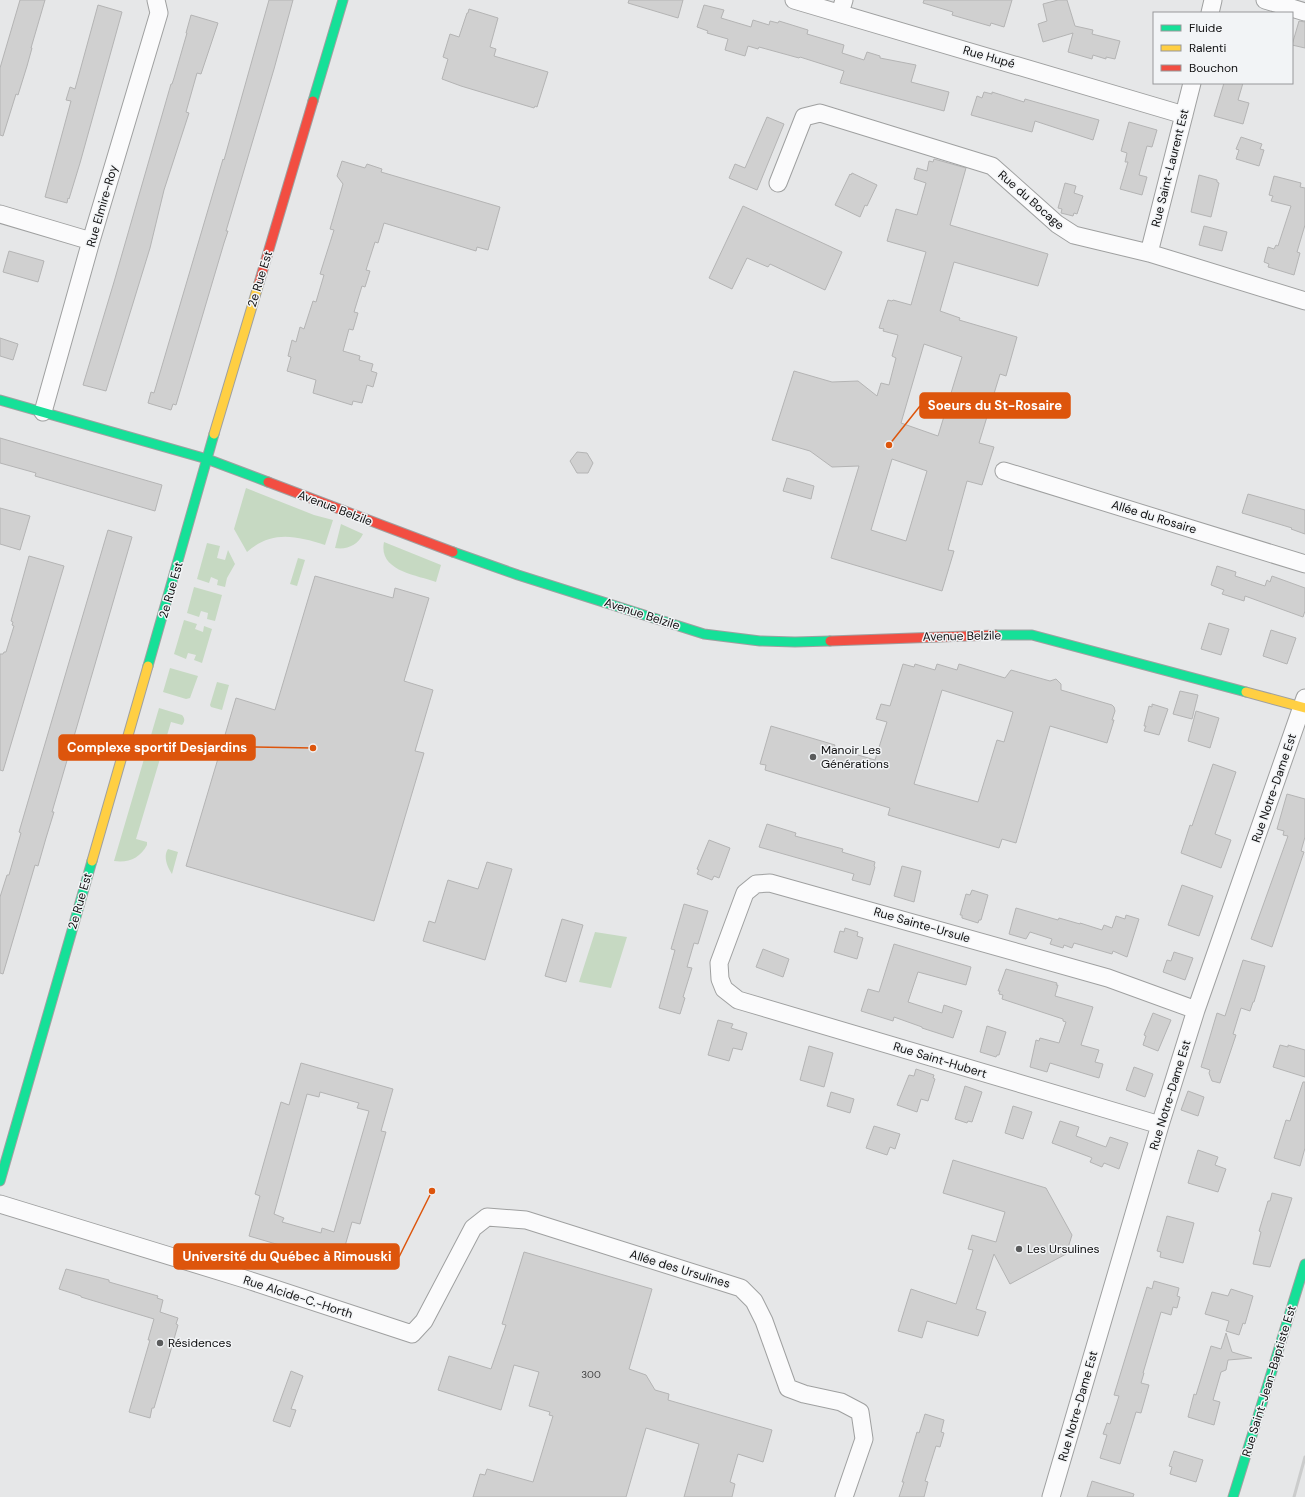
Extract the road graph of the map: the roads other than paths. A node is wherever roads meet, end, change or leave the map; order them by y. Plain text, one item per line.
1 (156, 0) edge
2 (343, 0) edge
3 (794, 0) edge
4 (1213, 0) edge
5 (1265, 0) edge
6 (842, 7) edge
7 (1210, 12) edge
8 (1305, 12) edge
9 (1192, 84) edge
10 (1184, 115) junction
11 (778, 183) dead end
12 (0, 214) edge
13 (91, 241) junction
14 (1149, 253) junction
15 (1305, 300) edge
16 (0, 400) edge
17 (43, 412) junction
18 (207, 459) junction
19 (1004, 471) dead end
20 (1305, 564) edge
21 (1304, 704) edge
22 (724, 989) joint
23 (1196, 1010) junction
24 (1160, 1126) junction
25 (0, 1181) edge
26 (0, 1204) edge
27 (1305, 1264) edge
28 (412, 1334) joint
29 (844, 1497) edge
30 (1051, 1497) edge
31 (1233, 1497) edge

1 - 13 street, Rue Elmire-Roy
2 - 18 street, 2e Rue Est
3 - 6 street, Rue Hupé
4 - 7 street
5 - 8 street
6 - 10 street, Rue Hupé
9 - 10 street, Rue Saint-Laurent Est
10 - 14 street, Rue Saint-Laurent Est
11 - 14 street, Rue du Bocage
12 - 13 street
13 - 17 street, Rue Elmire-Roy
14 - 15 street, Rue du Bocage
16 - 17 street, Avenue Belzile
17 - 18 street, Avenue Belzile
18 - 21 street, Avenue Belzile
18 - 25 street, 2e Rue Est
19 - 20 street, Allée du Rosaire
21 - 23 street, Rue Notre-Dame Est
22 - 23 street, Rue Sainte-Ursule
22 - 24 street, Rue Saint-Hubert
23 - 24 street, Rue Notre-Dame Est
24 - 30 street, Rue Notre-Dame Est
26 - 28 street, Rue Alcide-C.-Horth
27 - 31 street, Rue Saint-Jean-Baptiste Est
28 - 29 street, Allée des Ursulines

